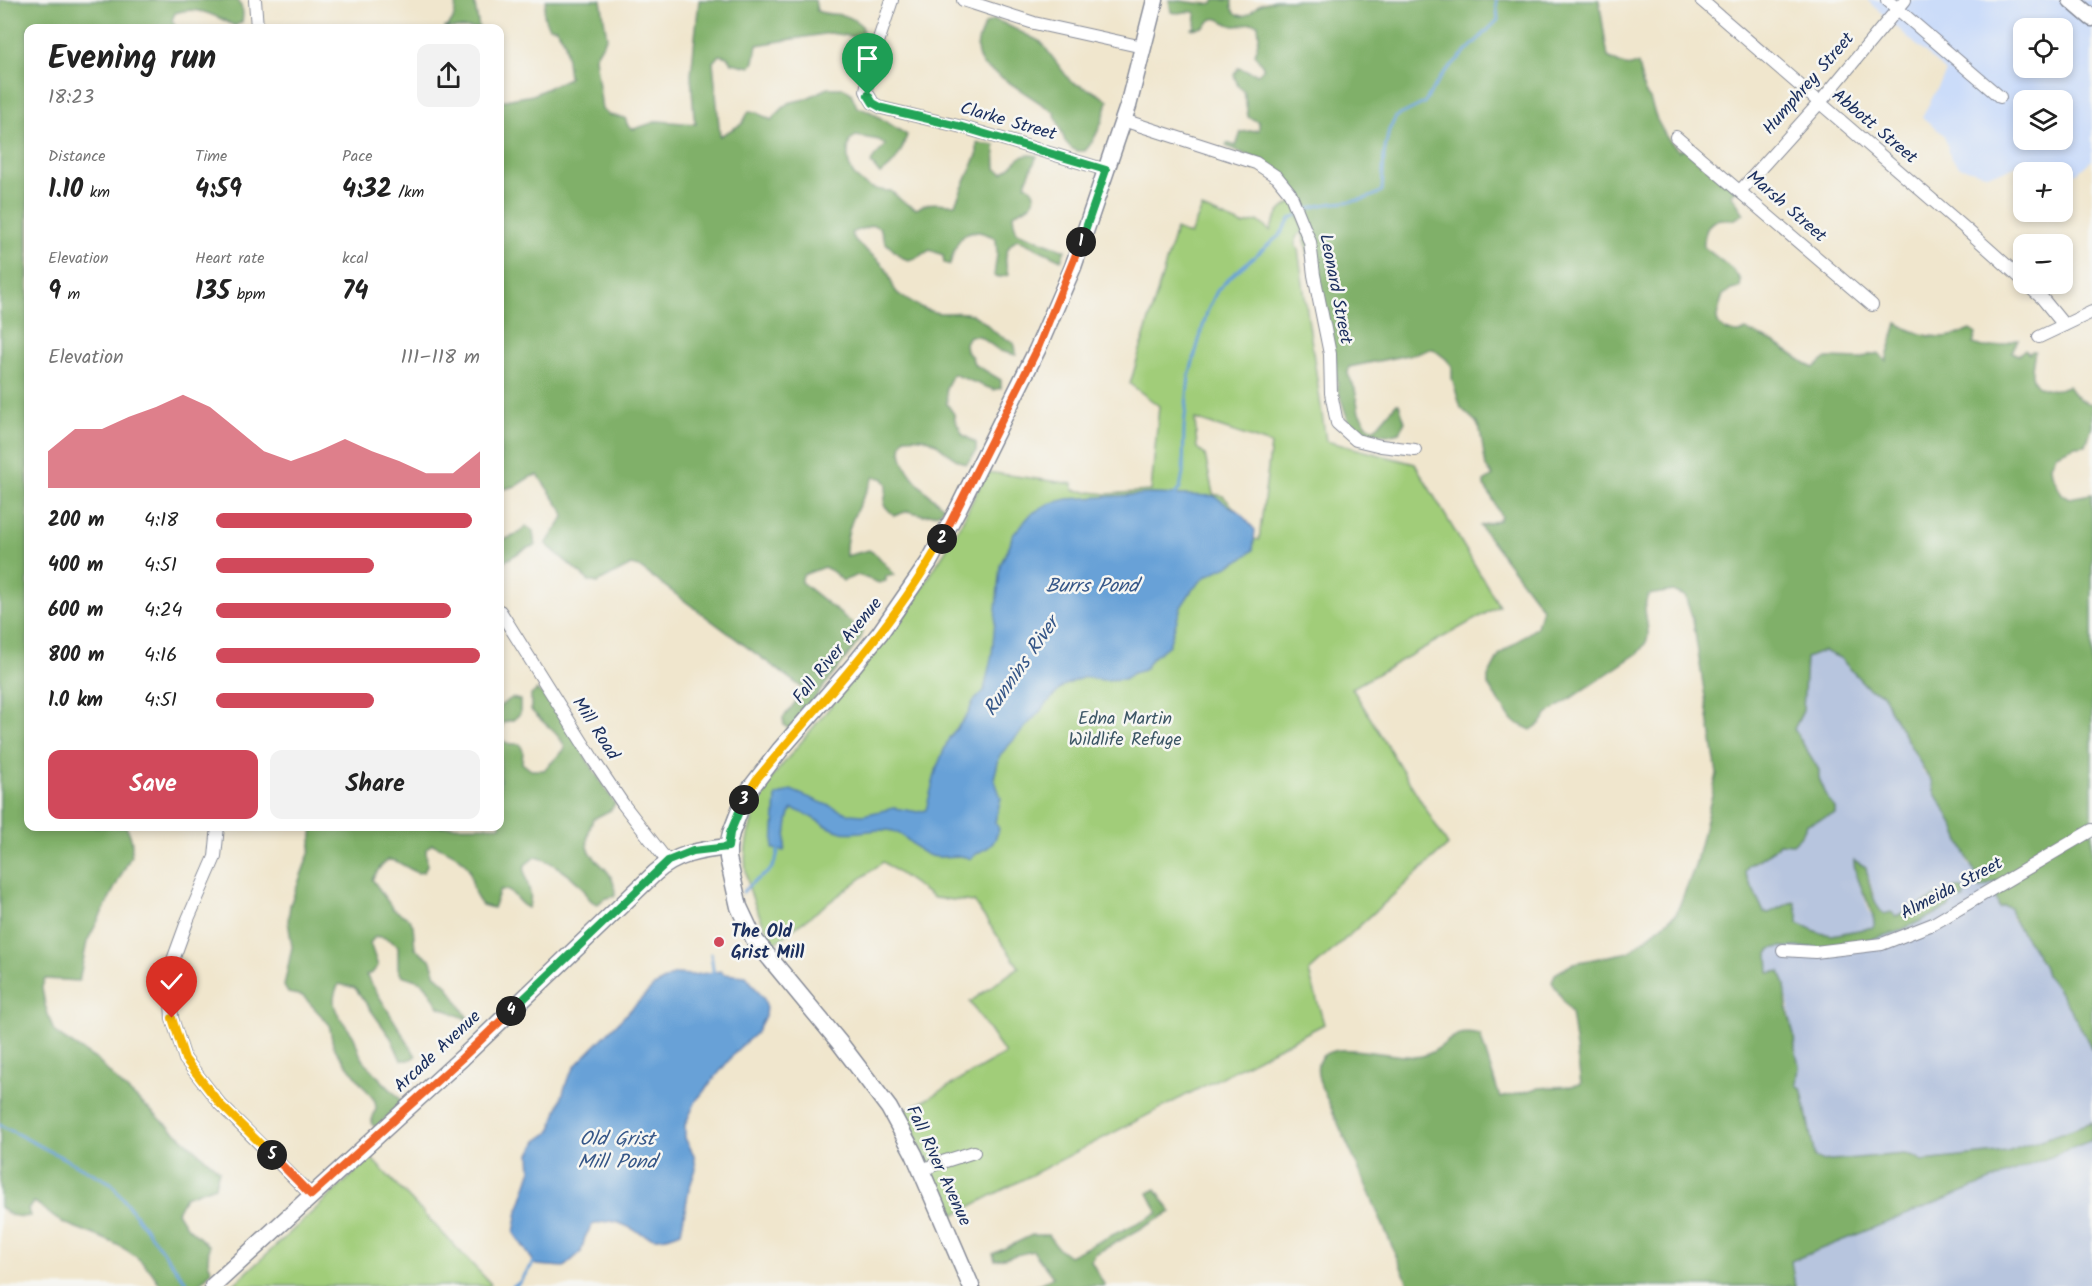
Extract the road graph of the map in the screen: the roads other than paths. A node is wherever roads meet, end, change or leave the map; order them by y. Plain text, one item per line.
1 (255, 0) edge
2 (892, 0) edge
3 (963, 0) edge
4 (1155, 0) edge
5 (1701, 0) edge
6 (1887, 0) edge
7 (2071, 0) edge
8 (1901, 4) edge
9 (2092, 18) edge
10 (257, 24) edge
11 (1143, 47) junction
12 (2000, 98) dead end
13 (1819, 103) junction
14 (1123, 120) junction
15 (1676, 137) dead end
16 (1106, 170) junction
17 (1740, 191) junction
18 (2013, 271) edge
19 (2038, 294) edge
20 (1872, 305) dead end
21 (2092, 312) edge
22 (2064, 325) junction
23 (2039, 337) dead end
24 (1415, 450) dead end
25 (504, 617) edge
26 (2092, 830) edge
27 (218, 831) edge
28 (728, 847) junction
29 (668, 861) junction
30 (1783, 950) dead end
31 (974, 1152) dead end
32 (921, 1171) junction
33 (311, 1195) junction
34 (213, 1286) edge
35 (971, 1286) edge

1 - 10 street
2 - 16 street, Clarke Street
3 - 11 street
4 - 11 main road, Fall River Avenue
5 - 13 street, Abbott Street
6 - 8 street
7 - 9 main road
8 - 12 street
8 - 13 street, Humphrey Street
11 - 14 main road, Fall River Avenue
13 - 17 street, Humphrey Street
13 - 18 street, Abbott Street
14 - 16 main road, Fall River Avenue
14 - 24 street, Leonard Street
15 - 17 street, Marsh Street
16 - 28 main road, Fall River Avenue
17 - 20 street, Marsh Street
19 - 22 street, Abbott Street
21 - 22 street
22 - 23 street
25 - 29 street, Mill Road
26 - 30 street, Almeida Street
27 - 33 street
28 - 29 main road, Arcade Avenue
28 - 32 main road, Fall River Avenue
29 - 33 main road, Arcade Avenue
31 - 32 street
32 - 35 main road, Fall River Avenue
33 - 34 main road, Arcade Avenue

